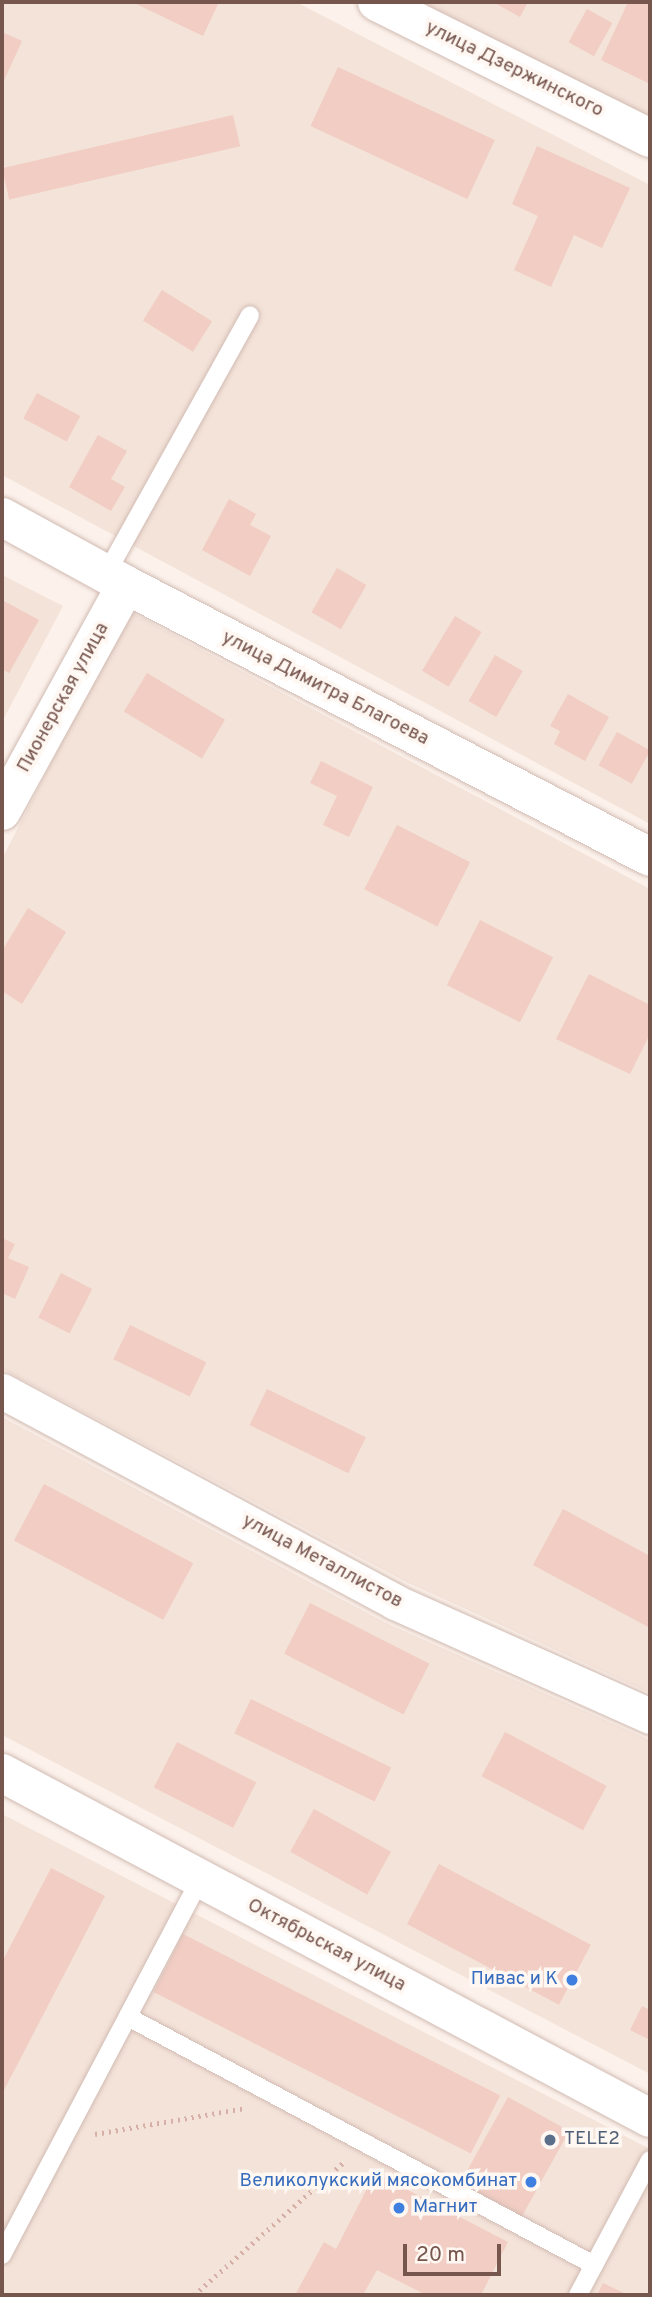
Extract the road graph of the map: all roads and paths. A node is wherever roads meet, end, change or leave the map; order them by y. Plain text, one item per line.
1 (377, 2) edge
2 (650, 138) edge
3 (250, 314) dead end
4 (2, 517) edge
5 (116, 580) junction
6 (2, 811) edge
7 (650, 858) edge
8 (2, 1391) edge
9 (650, 1716) edge
10 (5, 1783) edge
11 (200, 1880) junction
12 (128, 2017) junction
13 (285, 2101) junction
14 (650, 2118) edge
15 (63, 2139) junction
16 (365, 2143) junction
17 (650, 2160) edge
18 (2, 2255) edge
19 (594, 2265) junction
20 (194, 2295) edge
21 (578, 2295) edge

1 - 2 main road, улица Дзержинского
3 - 5 lane
4 - 5 main road, улица Димитра Благоева
5 - 6 main road, Пионерская улица
5 - 7 main road, улица Димитра Благоева
8 - 9 street, улица Металлистов
10 - 11 main road, Октябрьская улица
11 - 12 lane
11 - 14 main road, Октябрьская улица
12 - 13 lane
12 - 15 lane
13 - 15 path
13 - 16 lane
15 - 18 lane
16 - 19 lane
16 - 20 path
17 - 19 lane
19 - 21 lane

